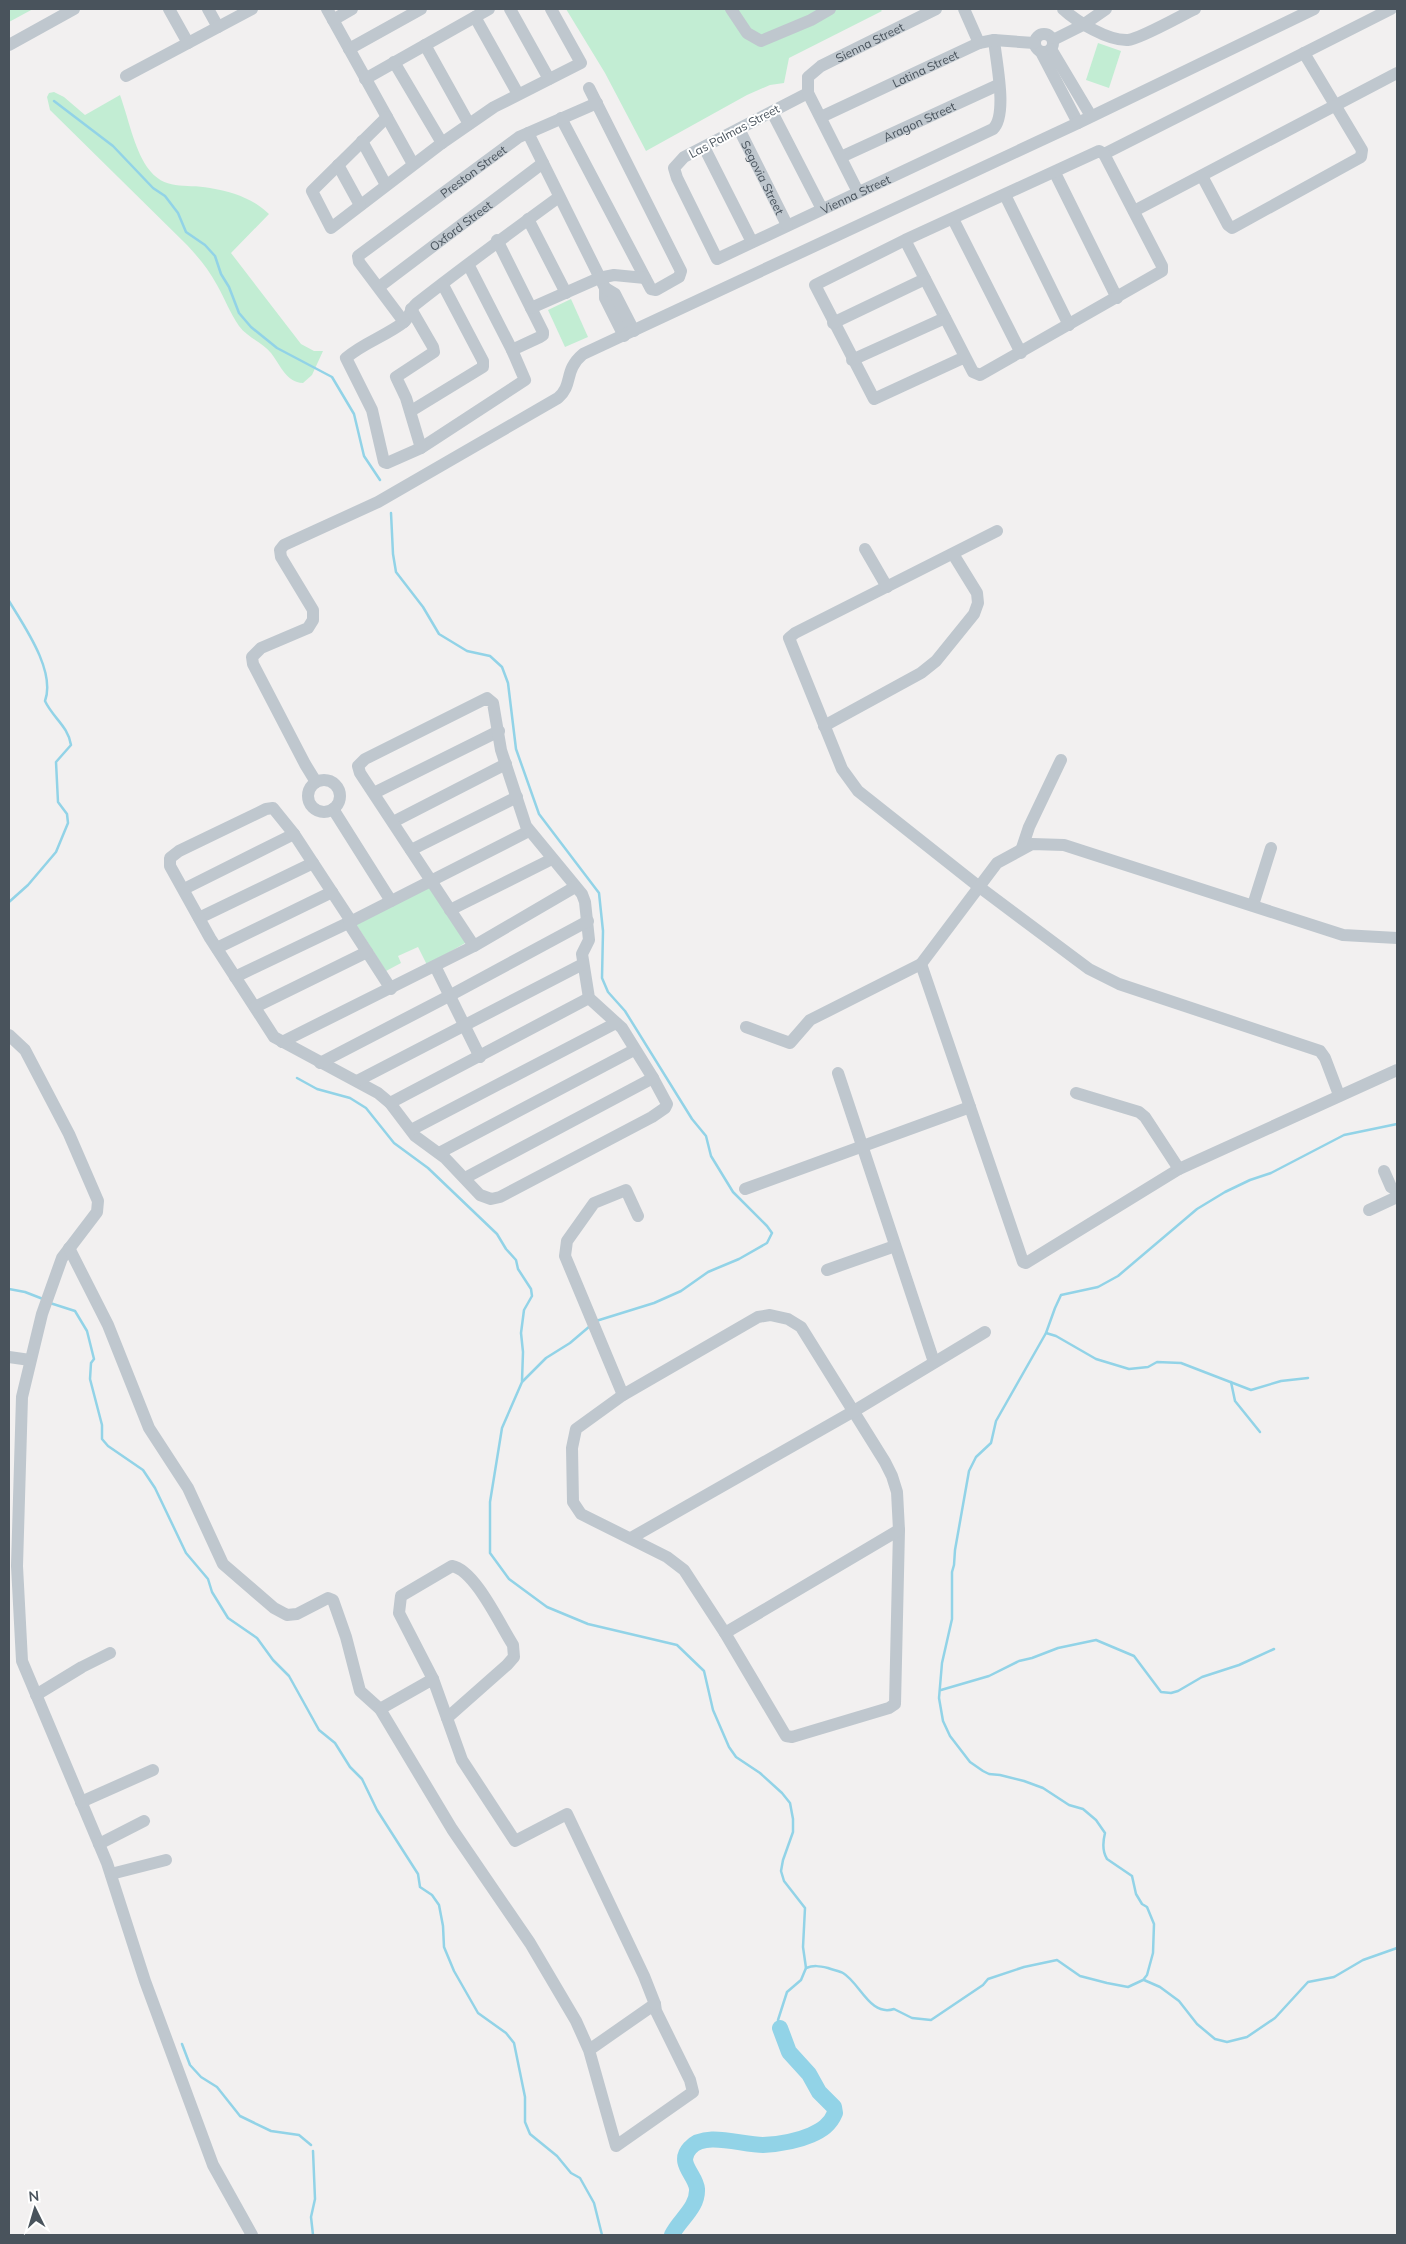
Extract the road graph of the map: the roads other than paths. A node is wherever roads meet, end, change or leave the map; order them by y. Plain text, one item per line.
1 (74, 9) edge
2 (169, 9) edge
3 (208, 9) edge
4 (250, 9) edge
5 (352, 9) edge
6 (421, 9) edge
7 (490, 9) edge
8 (510, 9) edge
9 (552, 9) edge
10 (731, 9) edge
11 (830, 9) edge
12 (936, 9) edge
13 (964, 9) edge
14 (1063, 9) edge
15 (1106, 9) edge
16 (1195, 9) edge
17 (1314, 9) edge
18 (1391, 9) edge
19 (330, 14) edge
20 (475, 17) junction
21 (1083, 25) junction
22 (218, 27) junction
23 (994, 40) junction
24 (979, 42) junction
25 (188, 43) junction
26 (9, 45) edge
27 (425, 45) junction
28 (1045, 46) junction
29 (349, 49) junction
30 (1304, 53) junction
31 (394, 62) junction
32 (1397, 73) edge
33 (126, 76) dead end
34 (365, 79) junction
35 (549, 79) junction
36 (998, 85) junction
37 (1065, 85) junction
38 (807, 87) junction
39 (589, 88) dead end
40 (518, 94) junction
41 (1082, 101) junction
42 (597, 103) junction
43 (1336, 107) junction
44 (1069, 108) junction
45 (772, 112) junction
46 (1091, 116) junction
47 (387, 117) junction
48 (821, 117) junction
49 (561, 118) junction
50 (1078, 123) junction
51 (469, 124) junction
52 (739, 129) junction
53 (528, 133) junction
54 (362, 141) junction
55 (442, 143) junction
56 (704, 147) junction
57 (1104, 154) junction
58 (841, 157) junction
59 (543, 163) junction
60 (413, 164) junction
61 (338, 165) junction
62 (1054, 172) junction
63 (1202, 176) junction
64 (386, 185) junction
65 (858, 192) junction
66 (1005, 195) junction
67 (559, 196) junction
68 (360, 205) junction
69 (822, 209) junction
70 (1134, 211) junction
71 (528, 219) junction
72 (953, 219) junction
73 (787, 225) junction
74 (497, 240) junction
75 (905, 240) junction
76 (752, 242) junction
77 (717, 259) joint
78 (468, 264) junction
79 (645, 278) junction
80 (925, 279) junction
81 (602, 283) junction
82 (444, 284) junction
83 (379, 287) junction
84 (566, 292) junction
85 (1117, 298) junction
86 (531, 308) junction
87 (411, 309) junction
88 (945, 318) junction
89 (404, 322) junction
90 (834, 322) junction
91 (1069, 325) junction
92 (629, 334) junction
93 (512, 350) junction
94 (1021, 353) junction
95 (965, 357) junction
96 (852, 360) junction
97 (411, 411) junction
98 (421, 448) junction
99 (997, 531) dead end
100 (865, 549) dead end
101 (954, 554) junction
102 (887, 587) junction
103 (824, 726) junction
104 (499, 731) junction
105 (1061, 760) dead end
106 (506, 764) junction
107 (316, 782) junction
108 (374, 793) junction
109 (516, 797) junction
110 (333, 809) junction
111 (393, 822) junction
112 (529, 831) junction
113 (294, 834) junction
114 (1022, 848) junction
115 (1271, 848) dead end
116 (411, 850) junction
117 (552, 859) junction
118 (313, 863) junction
119 (430, 880) junction
120 (978, 886) junction
121 (575, 887) junction
122 (184, 889) junction
123 (332, 892) junction
124 (391, 901) junction
125 (1253, 905) junction
126 (450, 910) junction
127 (199, 918) junction
128 (588, 921) junction
129 (350, 922) junction
130 (1397, 938) edge
131 (474, 946) junction
132 (217, 948) junction
133 (367, 952) junction
134 (583, 964) junction
135 (921, 964) junction
136 (435, 966) junction
137 (235, 977) junction
138 (391, 989) junction
139 (449, 996) junction
140 (589, 998) junction
141 (255, 1007) junction
142 (616, 1023) junction
143 (465, 1026) junction
144 (746, 1027) dead end
145 (9, 1035) edge
146 (282, 1042) junction
147 (634, 1050) junction
148 (480, 1057) junction
149 (320, 1063) junction
150 (1397, 1070) edge
151 (838, 1073) dead end
152 (653, 1078) junction
153 (357, 1081) junction
154 (1076, 1093) dead end
155 (1339, 1096) junction
156 (390, 1103) junction
157 (970, 1106) junction
158 (411, 1130) junction
159 (863, 1146) junction
160 (439, 1153) junction
161 (1179, 1169) junction
162 (1384, 1170) dead end
163 (465, 1178) junction
164 (744, 1189) dead end
165 (1397, 1191) edge
166 (1397, 1198) edge
167 (1369, 1210) dead end
168 (638, 1216) dead end
169 (895, 1246) junction
170 (69, 1248) junction
171 (827, 1270) dead end
172 (985, 1332) dead end
173 (9, 1357) edge
174 (30, 1360) junction
175 (934, 1362) junction
176 (623, 1396) junction
177 (854, 1411) junction
178 (900, 1530) junction
179 (631, 1538) junction
180 (725, 1633) junction
181 (110, 1653) dead end
182 (433, 1680) junction
183 (36, 1695) junction
184 (380, 1709) junction
185 (447, 1718) junction
186 (153, 1770) dead end
187 (81, 1802) junction
188 (144, 1821) dead end
189 (99, 1844) junction
190 (166, 1860) dead end
191 (111, 1874) junction
192 (654, 2004) junction
193 (589, 2050) junction
194 (252, 2235) edge

1 - 26 street
2 - 25 street
3 - 22 street
4 - 22 street
5 - 19 street
6 - 29 street
7 - 20 street
8 - 35 street
9 - 35 street
10 - 11 street
12 - 38 street, Sienna Street
13 - 24 street
14 - 21 street
15 - 21 street
16 - 21 street
17 - 46 street
18 - 30 street
19 - 29 street
20 - 27 street
20 - 40 street
21 - 28 street
22 - 25 street
23 - 24 street, Latina Street
23 - 28 street, Latina Street
23 - 36 street
24 - 48 street, Latina Street
25 - 33 street
27 - 31 street
27 - 51 street
28 - 37 street
29 - 34 street
30 - 43 street
30 - 57 street
31 - 34 street
31 - 55 street
32 - 43 street
34 - 47 street
35 - 40 street
36 - 58 street, Aragon Street
36 - 65 street, Vienna Street
37 - 41 street
37 - 44 street
38 - 45 street, Las Palmas Street
38 - 48 street
39 - 42 street
40 - 51 street
41 - 44 street
41 - 46 street
42 - 49 street, Preston Street
42 - 79 street
43 - 63 street
43 - 63 street
44 - 50 street
45 - 52 street, Las Palmas Street
45 - 69 street
46 - 50 street
47 - 54 street
47 - 60 street
48 - 58 street
49 - 53 street, Preston Street
49 - 79 street
50 - 92 street
51 - 55 street
52 - 56 street, Las Palmas Street
52 - 73 street, Segovia Street
53 - 59 street
53 - 83 street, Preston Street
54 - 61 street
54 - 64 street
55 - 60 street
56 - 76 street
56 - 77 street, Las Palmas Street
57 - 62 street
57 - 70 street
58 - 65 street
59 - 67 street
59 - 83 street, Oxford Street
60 - 64 street
61 - 68 street
61 - 68 street
62 - 66 street
62 - 85 street
63 - 70 street
64 - 68 street
65 - 69 street, Vienna Street
66 - 72 street
66 - 91 street
67 - 71 street
67 - 81 street
69 - 73 street, Vienna Street
70 - 85 street
71 - 74 street
71 - 84 street
72 - 75 street
72 - 94 street
73 - 76 street, Vienna Street
74 - 78 street
74 - 86 street
75 - 80 street
75 - 90 street
76 - 77 street, Vienna Street
78 - 82 street
78 - 93 street
79 - 81 street
80 - 88 street
80 - 90 street
81 - 84 street
81 - 92 street
82 - 87 street
82 - 97 street
83 - 89 street
84 - 86 street
85 - 91 street
86 - 93 street
87 - 89 street
87 - 97 street
88 - 95 street
88 - 96 street
89 - 98 street
90 - 96 street
91 - 94 street
92 - 107 street
93 - 98 street
94 - 95 street
95 - 96 street
97 - 98 street
99 - 101 street
100 - 102 street
101 - 102 street
101 - 103 street
102 - 103 street
103 - 120 street
104 - 106 street
104 - 108 street
104 - 108 street
105 - 114 street
106 - 109 street
106 - 111 street
107 - 110 street
107 - 110 street
108 - 111 street
109 - 112 street
109 - 116 street
110 - 124 street
111 - 116 street
112 - 117 street
112 - 119 street
113 - 118 street
113 - 122 street
113 - 122 street
114 - 120 street
114 - 125 street
115 - 125 street
116 - 119 street
117 - 121 street
117 - 126 street
118 - 123 street
118 - 127 street
119 - 124 street
119 - 126 street
120 - 135 street
120 - 155 street
121 - 128 street
121 - 131 street
122 - 127 street
123 - 129 street
123 - 132 street
124 - 129 street
125 - 130 street
126 - 131 street
127 - 132 street
128 - 134 street
128 - 139 street
129 - 133 street
129 - 137 street
131 - 136 street
132 - 137 street
133 - 138 street
133 - 141 street
134 - 140 street
134 - 143 street
135 - 144 street
135 - 157 street
136 - 138 street
136 - 139 street
137 - 141 street
138 - 146 street
139 - 143 street
139 - 149 street
140 - 142 street
140 - 148 street
141 - 146 street
142 - 147 street
142 - 158 street
143 - 148 street
143 - 153 street
145 - 170 street
146 - 149 street
147 - 152 street
147 - 160 street
148 - 156 street
149 - 153 street
150 - 155 street
151 - 159 street
152 - 163 street
152 - 163 street
153 - 156 street
154 - 161 street
155 - 161 street
156 - 158 street
157 - 159 street
157 - 161 street
158 - 160 street
159 - 164 street
159 - 169 street
160 - 163 street
162 - 165 street
166 - 167 street
168 - 176 street
169 - 171 street
169 - 175 street
170 - 174 street
170 - 184 street
172 - 175 street
173 - 174 street
174 - 183 street
175 - 177 street
176 - 177 street
176 - 179 street
177 - 178 street
177 - 179 street
178 - 180 street
178 - 180 street
179 - 180 street
181 - 183 street
182 - 184 street
182 - 185 street
182 - 185 street
183 - 187 street
184 - 193 street
185 - 192 street
186 - 187 street
187 - 189 street
188 - 189 street
189 - 191 street
190 - 191 street
191 - 194 street
192 - 193 street
192 - 193 street

